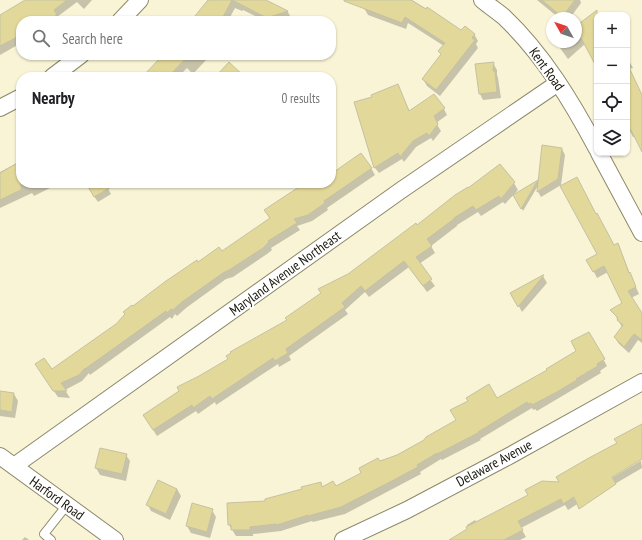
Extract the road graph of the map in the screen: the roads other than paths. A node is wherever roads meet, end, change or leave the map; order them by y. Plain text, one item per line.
1 (140, 0) edge
2 (482, 0) edge
3 (125, 16) edge
4 (74, 60) edge
5 (59, 72) edge
6 (558, 83) junction
7 (16, 100) edge
8 (0, 108) edge
9 (594, 144) edge
10 (601, 156) edge
11 (642, 233) edge
12 (642, 382) edge
13 (0, 456) edge
14 (14, 466) junction
15 (66, 505) junction
16 (51, 540) edge
17 (115, 540) edge
18 (343, 540) edge

1 - 3 street
2 - 6 street, Kent Road
4 - 5 street
6 - 9 street, Kent Road
6 - 14 street, Maryland Avenue Northeast
7 - 8 street
10 - 11 street
12 - 18 street, Delaware Avenue
13 - 14 street, Harford Road
14 - 15 street, Harford Road
15 - 16 lane
15 - 17 street, Harford Road

